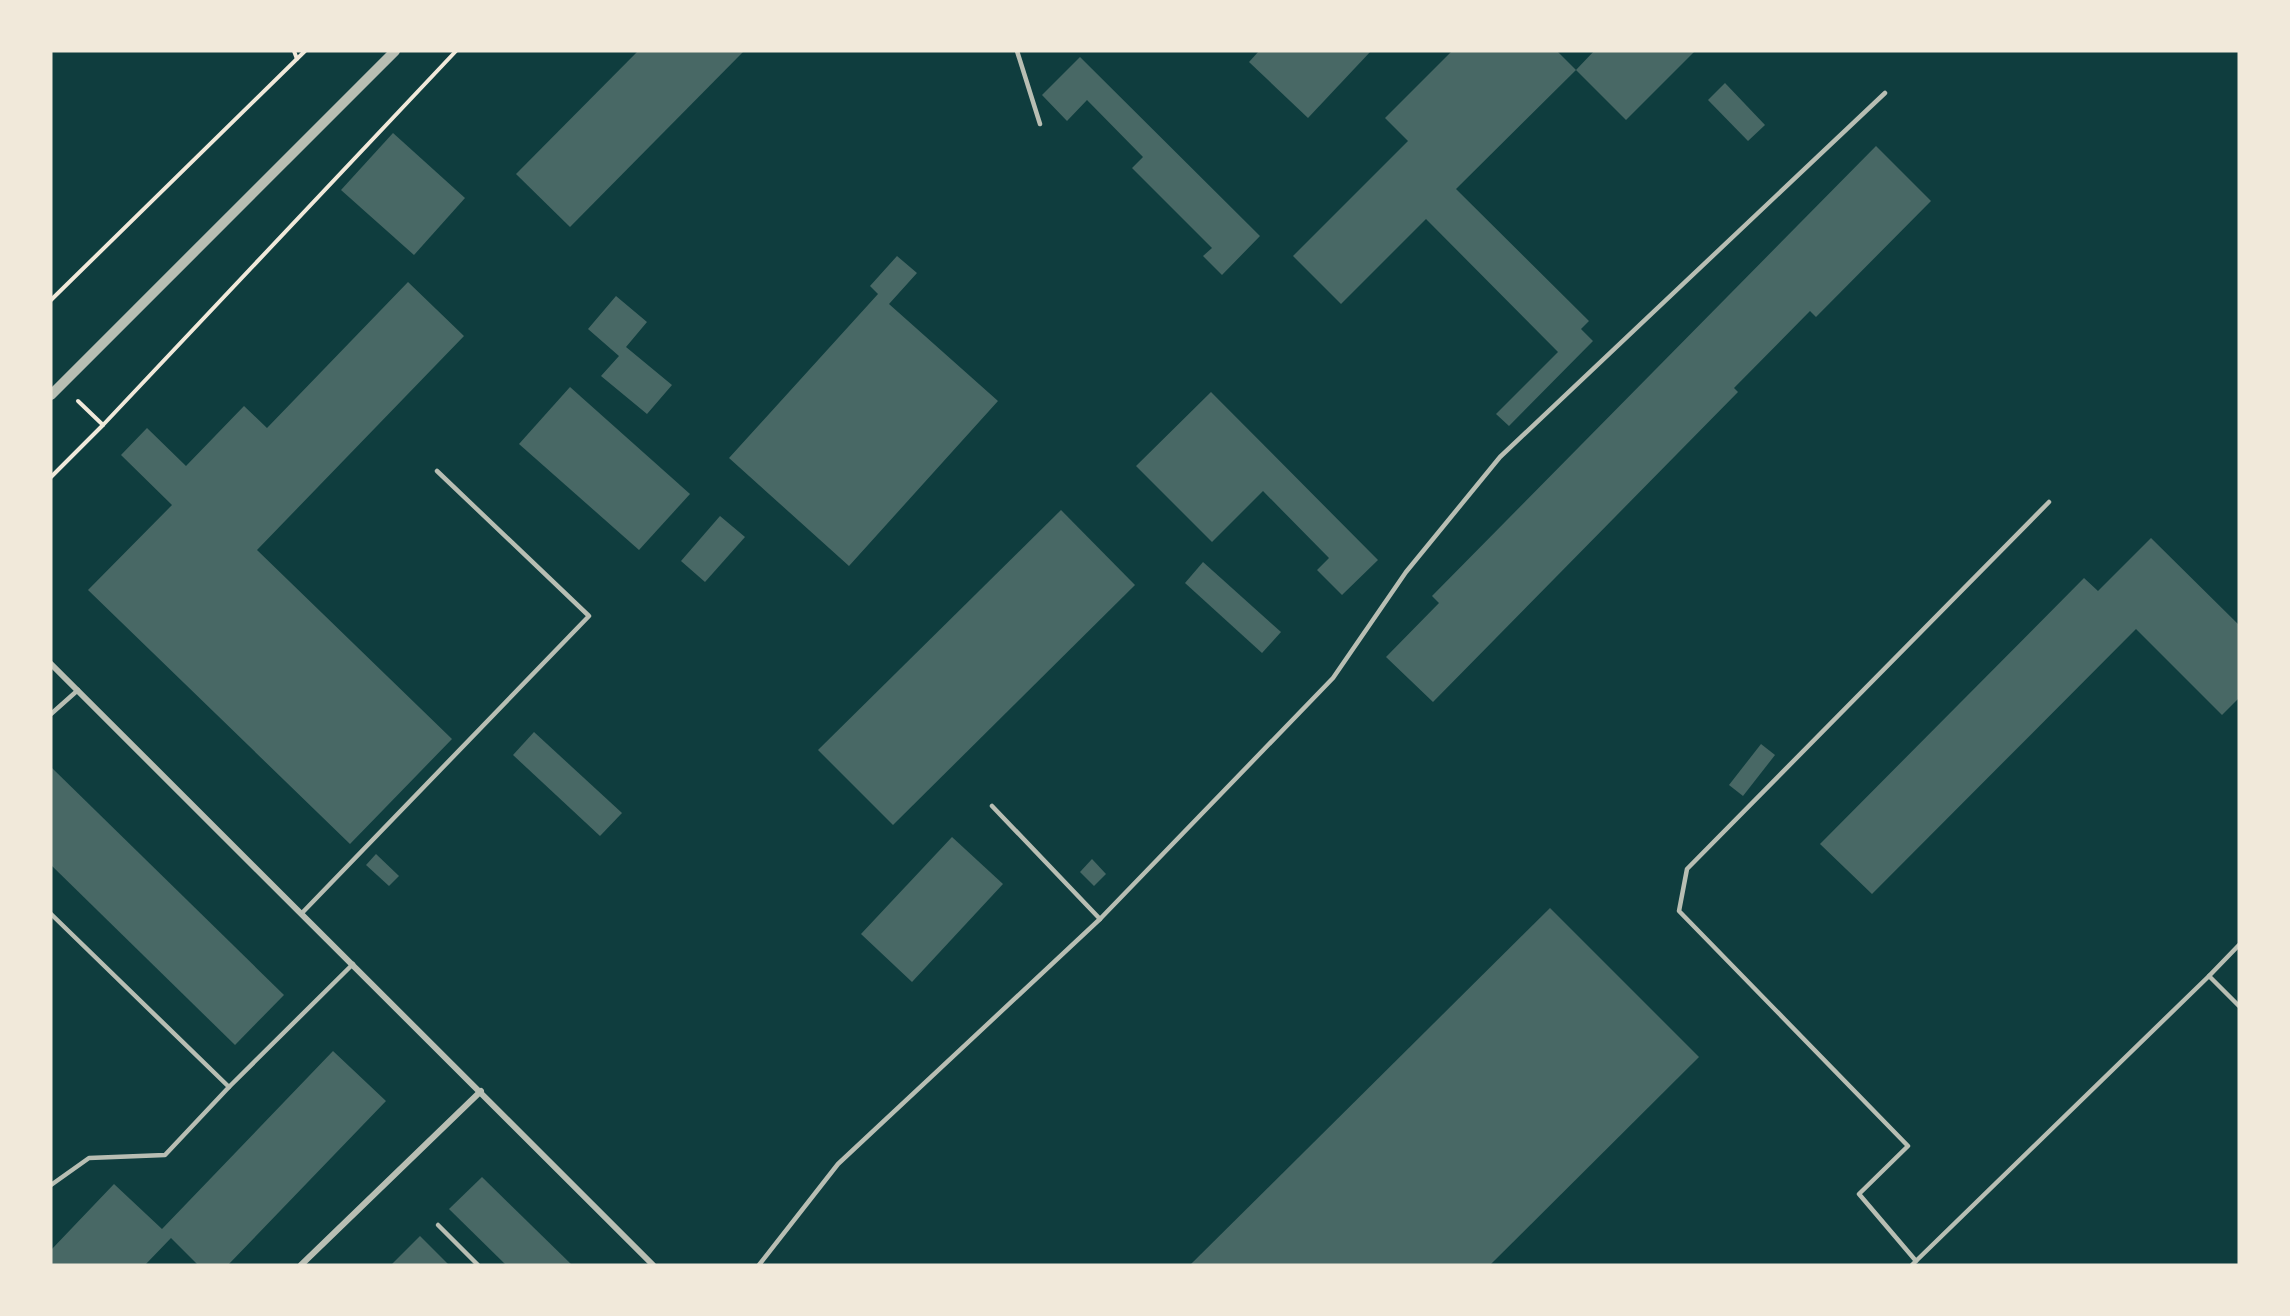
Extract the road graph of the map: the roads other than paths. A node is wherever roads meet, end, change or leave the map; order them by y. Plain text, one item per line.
1 (395, 51) edge
2 (1017, 51) edge
3 (1885, 93) dead end
4 (1040, 124) dead end
5 (51, 395) edge
6 (437, 471) dead end
7 (2049, 502) dead end
8 (51, 664) edge
9 (78, 690) junction
10 (51, 714) edge
11 (992, 806) dead end
12 (302, 913) junction
13 (51, 914) edge
14 (1100, 919) junction
15 (2239, 945) edge
16 (353, 964) junction
17 (2209, 976) junction
18 (2239, 1006) edge
19 (229, 1088) junction
20 (481, 1090) junction
21 (51, 1185) edge
22 (438, 1225) dead end
23 (1914, 1263) edge
24 (301, 1265) edge
25 (478, 1265) edge
26 (653, 1265) edge
27 (759, 1265) edge

1 - 5 street
2 - 4 lane
3 - 14 lane
6 - 12 lane
7 - 23 lane
8 - 9 street
9 - 10 lane
9 - 12 street
11 - 14 lane
12 - 16 street
13 - 19 lane
14 - 27 lane
15 - 17 lane
16 - 19 lane
16 - 20 street
17 - 18 lane
17 - 23 lane
19 - 21 lane
20 - 24 street
20 - 26 street
22 - 25 lane

